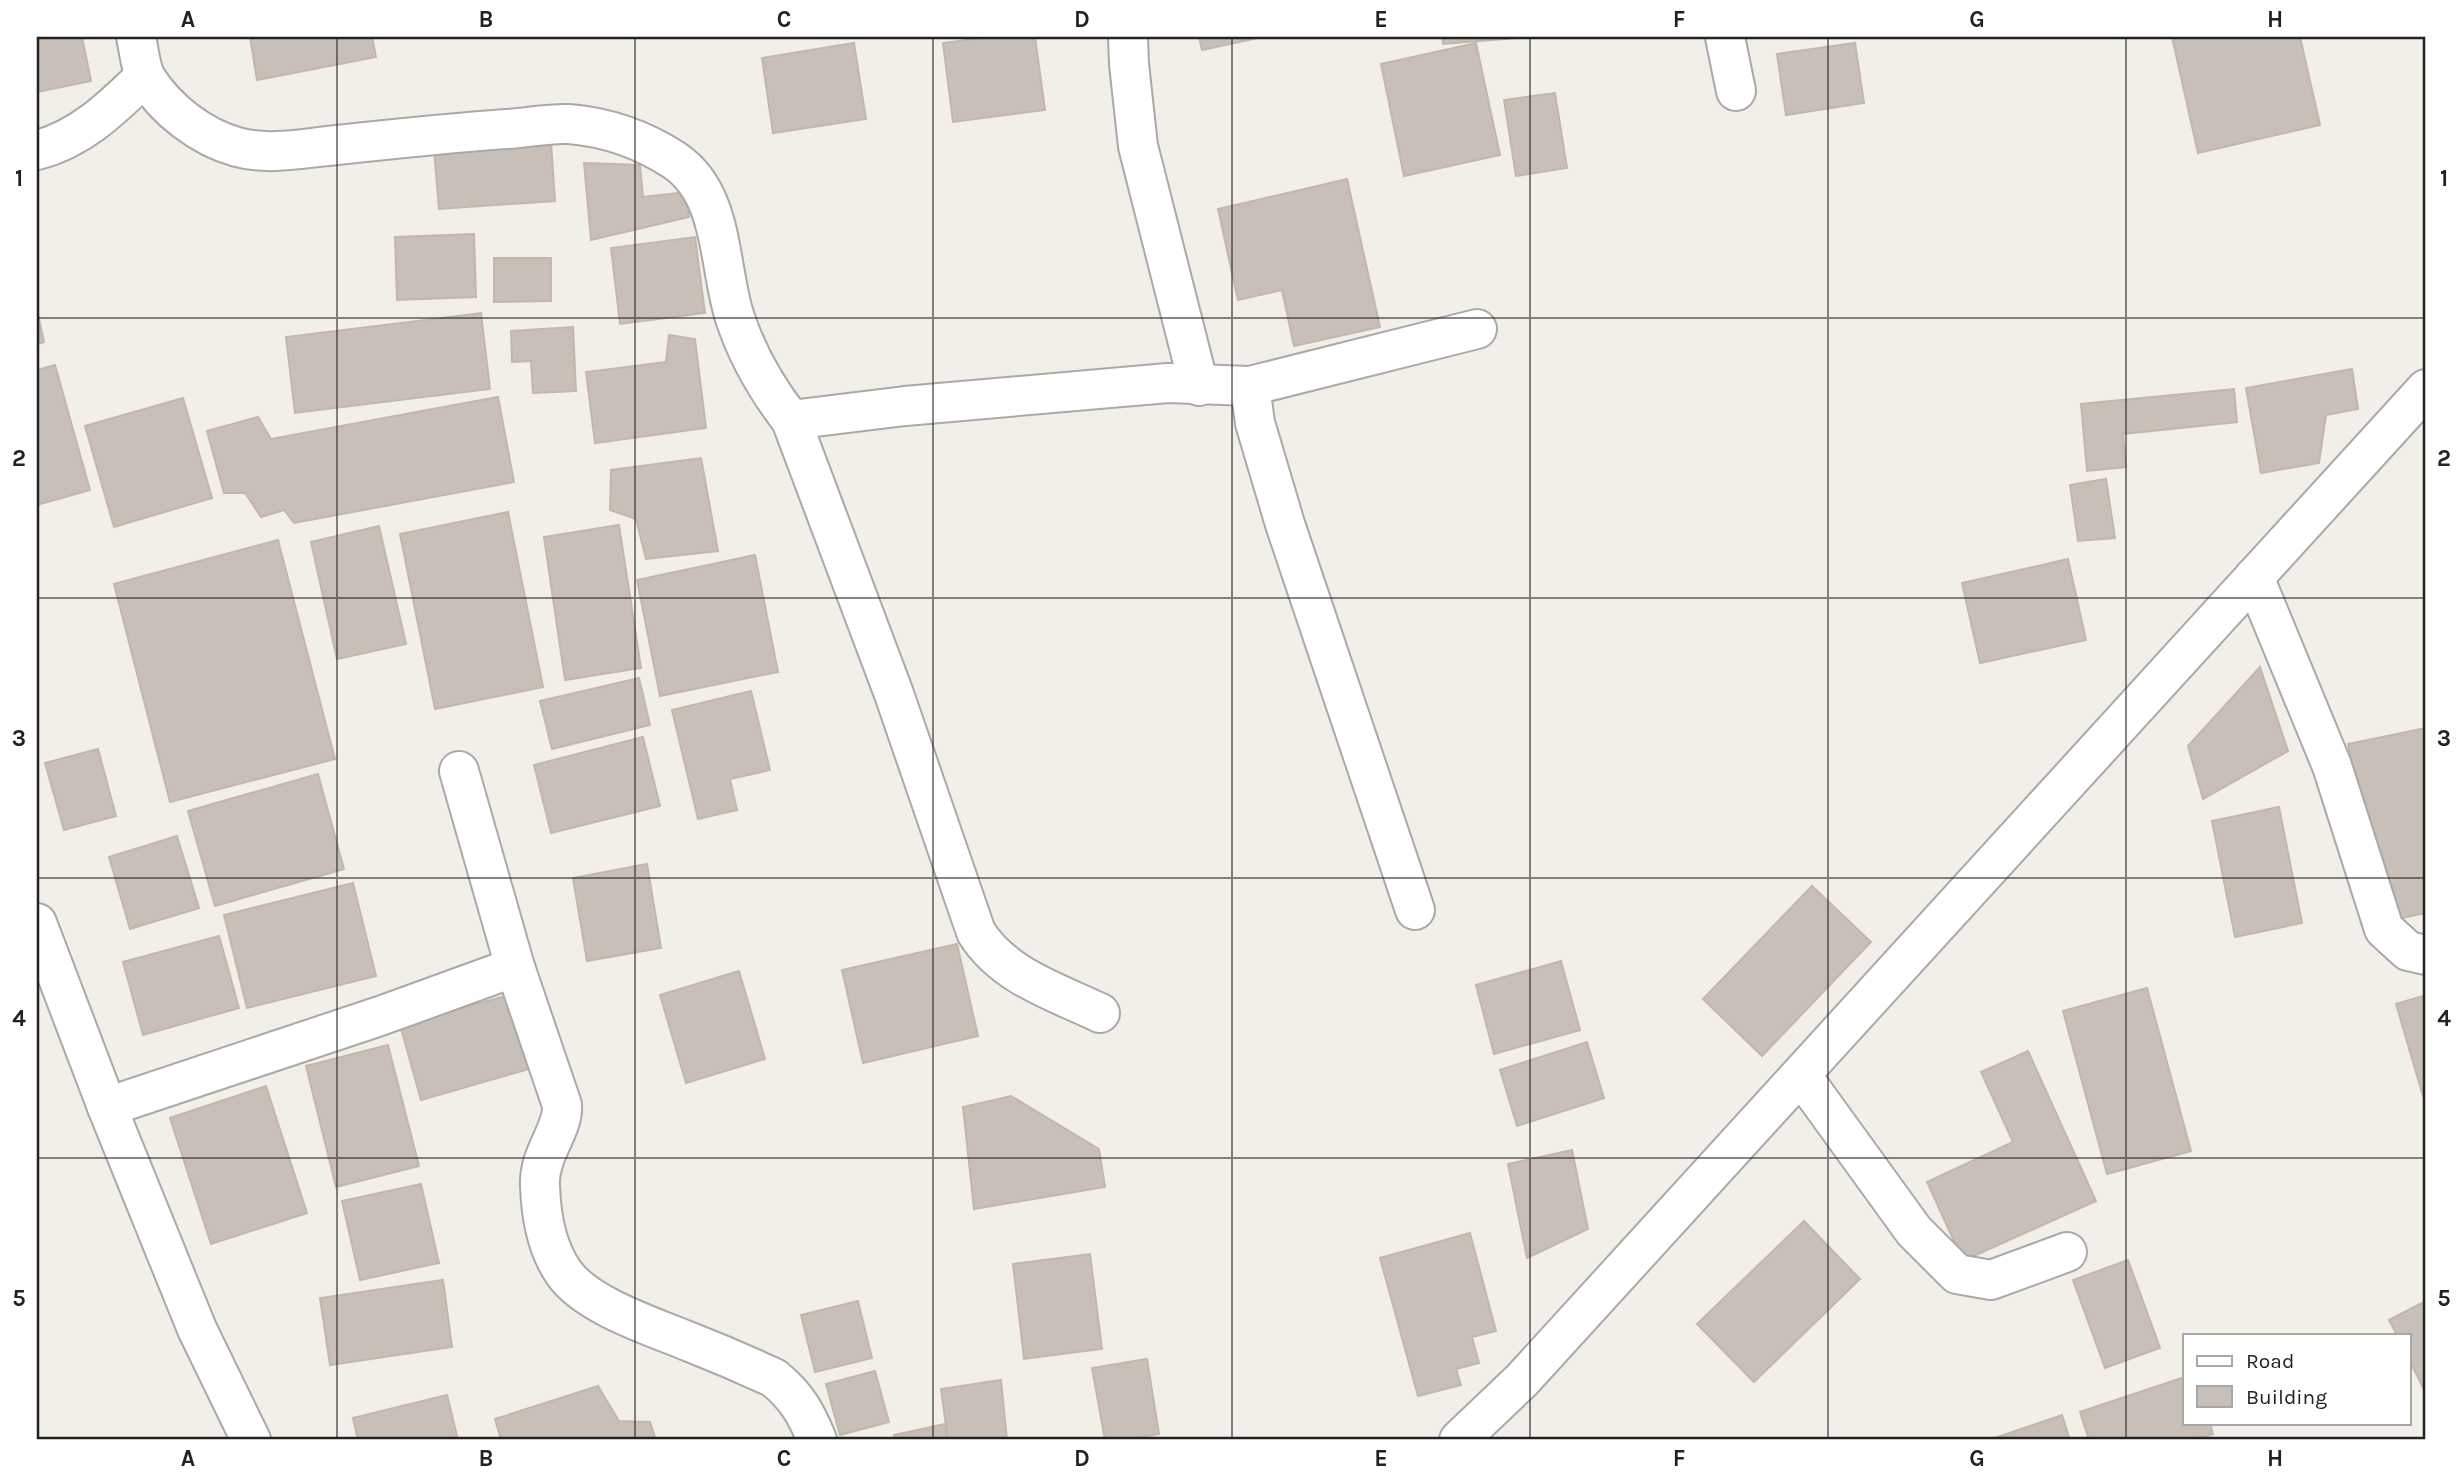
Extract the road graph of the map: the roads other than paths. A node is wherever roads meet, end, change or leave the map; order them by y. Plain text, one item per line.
1 (136, 37) edge
2 (1128, 37) edge
3 (1725, 37) edge
4 (145, 76) junction
5 (1736, 91) dead end
6 (37, 149) edge
7 (1477, 329) dead end
8 (1199, 386) junction
9 (1250, 386) junction
10 (2426, 389) edge
11 (791, 420) junction
12 (2254, 577) junction
13 (459, 771) dead end
14 (1415, 910) dead end
15 (37, 923) edge
16 (2426, 955) edge
17 (515, 967) junction
18 (1100, 1013) dead end
19 (1801, 1075) junction
20 (107, 1107) junction
21 (2067, 1252) dead end
22 (251, 1440) edge
23 (817, 1440) edge
24 (1459, 1440) edge

1 - 4 street
2 - 8 street
3 - 5 street
4 - 6 street
4 - 11 street
7 - 9 street
8 - 9 street
8 - 11 street
9 - 14 street
10 - 12 street
11 - 18 street
12 - 16 street
12 - 19 street
13 - 17 street
15 - 20 street
17 - 20 street
17 - 23 street
19 - 21 street
19 - 24 street
20 - 22 street

